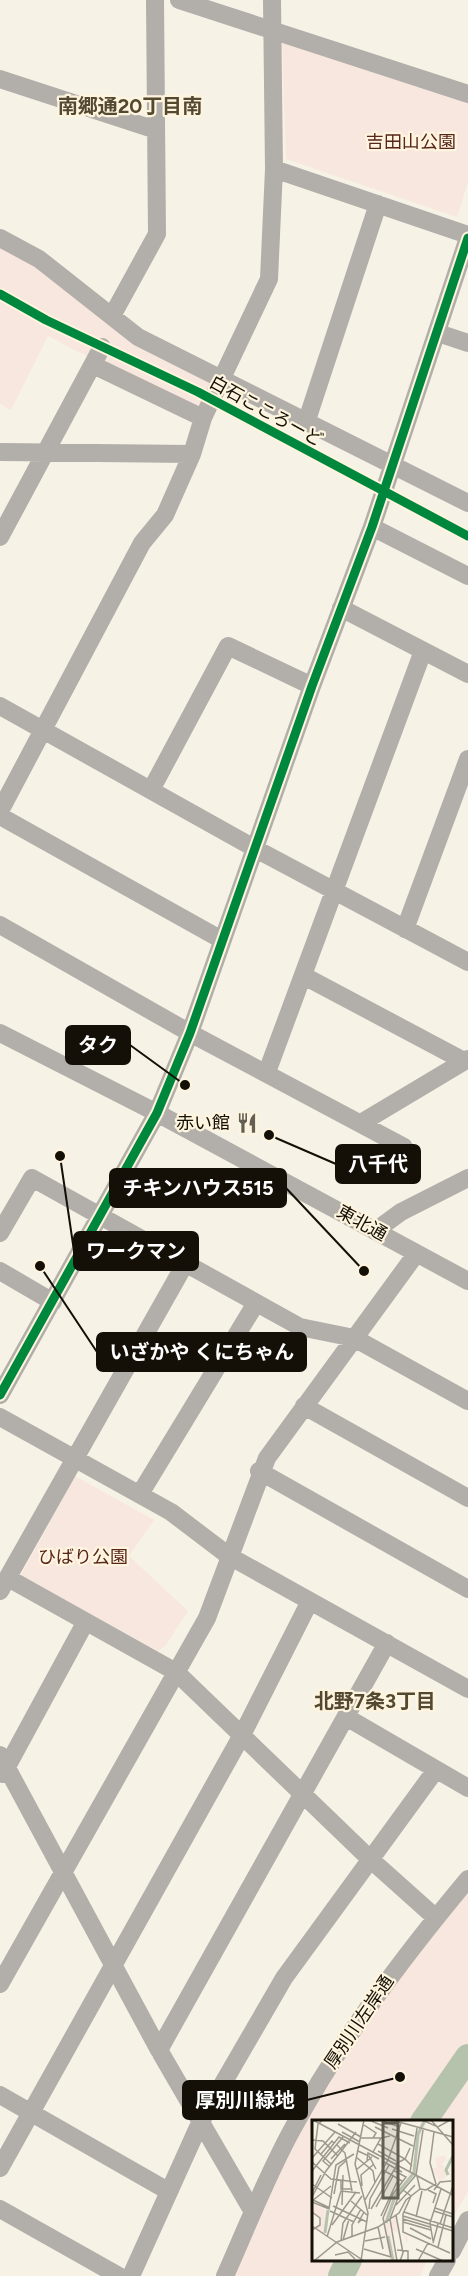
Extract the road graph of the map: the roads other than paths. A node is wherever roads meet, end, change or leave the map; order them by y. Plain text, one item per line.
1 (155, 0) edge
2 (179, 0) edge
3 (272, 0) edge
4 (272, 29) junction
5 (0, 79) edge
6 (468, 94) edge
7 (156, 130) junction
8 (274, 169) junction
9 (378, 204) junction
10 (468, 236) edge
11 (0, 238) edge
12 (112, 316) junction
13 (438, 333) junction
14 (468, 343) edge
15 (102, 347) dead end
16 (93, 365) junction
17 (224, 379) junction
18 (203, 418) junction
19 (307, 420) junction
20 (0, 452) edge
21 (45, 453) junction
22 (192, 454) junction
23 (392, 465) junction
24 (468, 503) edge
25 (372, 527) junction
26 (0, 537) edge
27 (468, 576) edge
28 (341, 608) junction
29 (423, 651) junction
30 (468, 674) edge
31 (312, 686) junction
32 (0, 706) edge
33 (42, 730) junction
34 (468, 759) edge
35 (151, 790) junction
36 (0, 811) edge
37 (0, 816) edge
38 (254, 848) junction
39 (335, 891) junction
40 (0, 925) edge
41 (405, 929) junction
42 (222, 940) junction
43 (468, 962) edge
44 (304, 976) junction
45 (190, 1032) junction
46 (0, 1033) edge
47 (466, 1060) edge
48 (267, 1072) junction
49 (157, 1113) junction
50 (361, 1123) junction
51 (404, 1147) dead end
52 (468, 1178) edge
53 (101, 1216) junction
54 (375, 1230) junction
55 (0, 1233) edge
56 (416, 1254) junction
57 (185, 1264) junction
58 (0, 1271) edge
59 (468, 1281) edge
60 (53, 1302) junction
61 (256, 1303) junction
62 (354, 1338) junction
63 (0, 1395) edge
64 (468, 1401) edge
65 (304, 1406) junction
66 (0, 1417) edge
67 (76, 1458) junction
68 (260, 1472) junction
69 (140, 1494) junction
70 (468, 1498) edge
71 (229, 1556) junction
72 (4, 1585) edge
73 (468, 1589) edge
74 (310, 1601) junction
75 (85, 1623) junction
76 (387, 1643) junction
77 (176, 1672) junction
78 (465, 1682) edge
79 (346, 1718) junction
80 (242, 1736) junction
81 (2, 1768) edge
82 (435, 1771) junction
83 (468, 1788) edge
84 (303, 1793) junction
85 (370, 1859) junction
86 (63, 1872) junction
87 (468, 1879) edge
88 (436, 1918) junction
89 (113, 1965) junction
90 (0, 1983) edge
91 (159, 2050) junction
92 (0, 2095) edge
93 (31, 2112) junction
94 (200, 2123) junction
95 (0, 2168) edge
96 (168, 2191) junction
97 (0, 2209) edge
98 (253, 2212) junction
99 (468, 2220) edge
100 (453, 2249) edge
101 (446, 2261) edge
102 (119, 2276) edge
103 (130, 2276) edge
104 (225, 2276) edge
105 (438, 2276) edge

1 - 7 street
2 - 4 street
3 - 4 street
4 - 6 street
4 - 8 street
5 - 7 street
7 - 12 street
8 - 9 street
8 - 17 street
9 - 10 street
9 - 19 street
10 - 13 street
11 - 12 street
12 - 17 street
13 - 14 street
13 - 23 street
15 - 16 street
16 - 18 street
16 - 21 street
17 - 18 street
17 - 19 street
18 - 22 street
19 - 23 street
20 - 21 street
21 - 22 street
21 - 26 street
22 - 33 street
23 - 24 street
23 - 25 street
25 - 27 street
25 - 28 street
28 - 29 street
28 - 31 street
29 - 30 street
29 - 39 street
31 - 35 street
31 - 38 street
32 - 33 street
33 - 35 street
33 - 36 street
34 - 41 street
35 - 38 street
37 - 42 street
38 - 39 street
38 - 42 street
39 - 41 street
39 - 44 street
40 - 45 street
41 - 43 street
42 - 45 street
44 - 47 street
44 - 48 street
45 - 48 street
45 - 49 street
46 - 49 street, 東北通
47 - 50 street
48 - 50 street
49 - 53 street
49 - 54 street, 東北通
50 - 51 street
52 - 54 street
53 - 55 street
53 - 57 street
53 - 60 street
54 - 56 street, 東北通
56 - 59 street, 東北通
56 - 62 street
57 - 61 street
57 - 67 street
58 - 60 street
60 - 63 street
61 - 62 street
61 - 69 street
62 - 64 street
62 - 65 street
65 - 68 street
65 - 70 street
66 - 67 street
67 - 69 street
67 - 72 street
68 - 71 street
68 - 73 street
69 - 71 street
71 - 74 street
71 - 77 street
72 - 75 street
74 - 76 street
74 - 80 street
75 - 77 street
75 - 81 street
76 - 78 street
76 - 79 street
77 - 80 street
77 - 86 street
79 - 82 street
79 - 84 street
80 - 84 street
80 - 89 street
81 - 86 street
82 - 83 street
82 - 85 street
84 - 85 street
84 - 91 street
85 - 88 street
85 - 94 street
86 - 89 street
86 - 90 street
87 - 88 street, 厚別川左岸通
88 - 98 street, 厚別川左岸通
89 - 91 street
89 - 93 street
91 - 94 street
92 - 93 street
93 - 95 street
93 - 96 street
94 - 96 street
94 - 98 street
96 - 103 street
97 - 102 street
98 - 104 street, 厚別川左岸通
99 - 100 street
101 - 105 street

